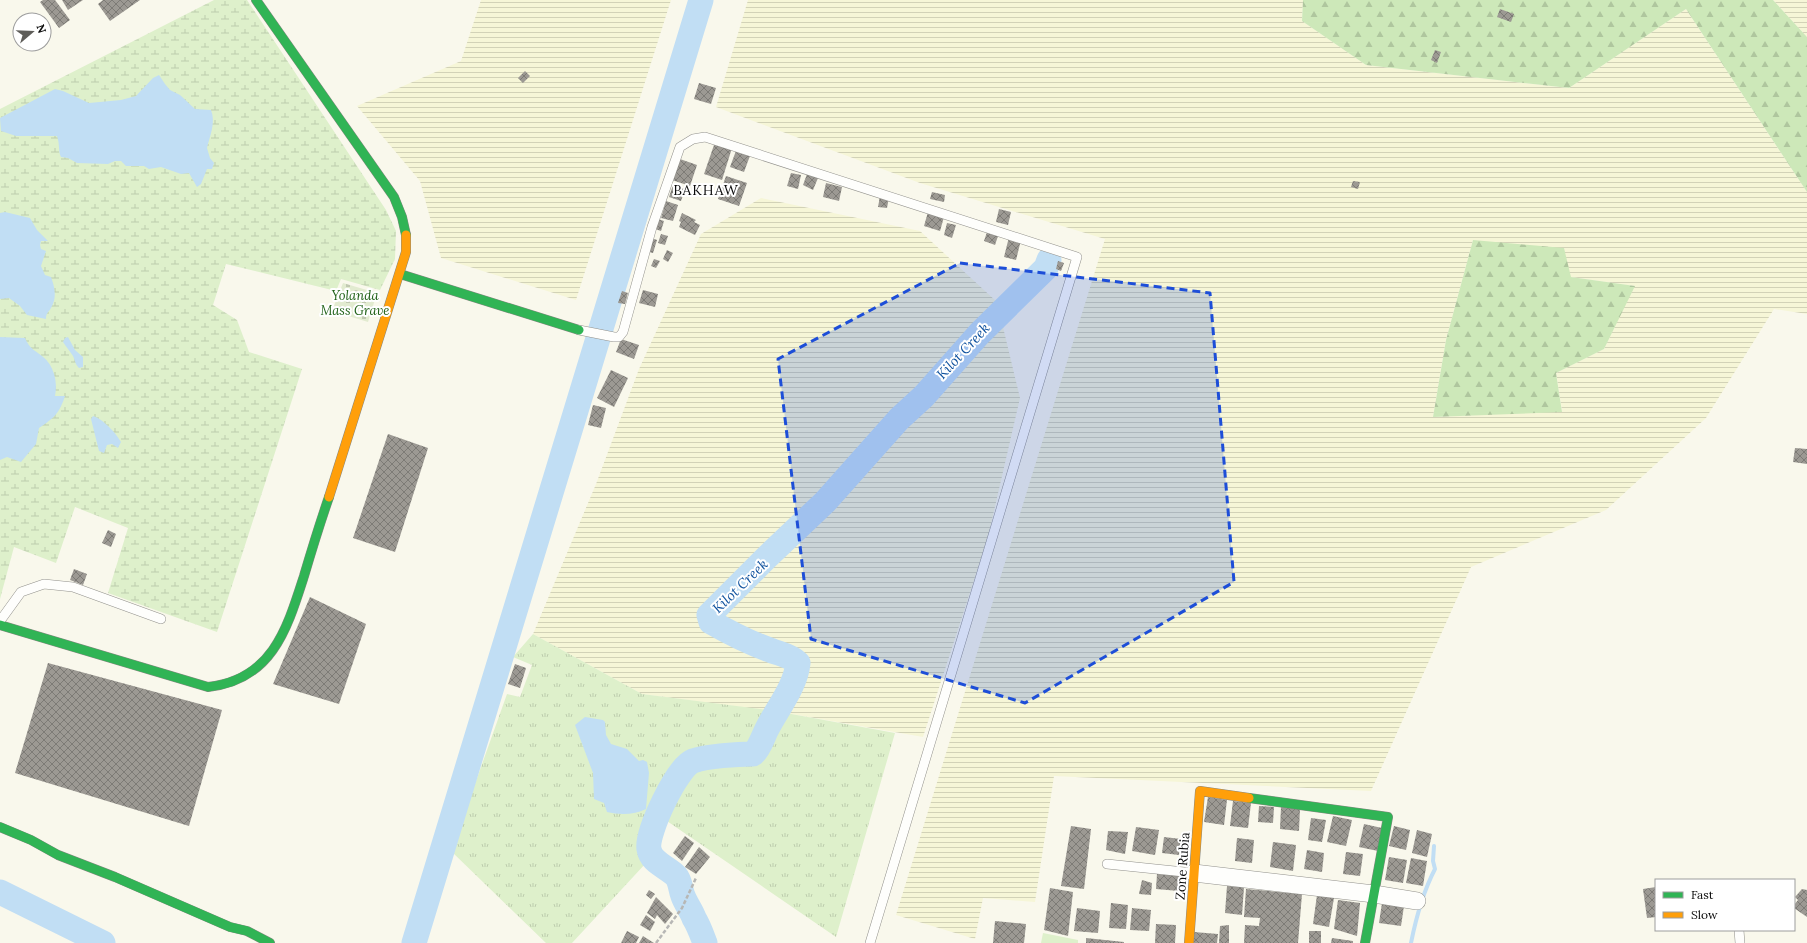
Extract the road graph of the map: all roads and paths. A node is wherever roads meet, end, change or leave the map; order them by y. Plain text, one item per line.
1 (256, 0) edge
2 (400, 274) junction
3 (579, 330) joint
4 (161, 618) dead end
5 (0, 621) edge
6 (0, 625) edge
7 (0, 827) edge
8 (1107, 864) dead end
9 (1194, 872) junction
10 (696, 878) dead end
11 (1374, 894) junction
12 (1416, 901) dead end
13 (1739, 931) edge
14 (270, 943) edge
15 (656, 943) edge
16 (870, 943) edge
17 (1189, 943) edge
18 (1365, 943) edge
19 (1740, 943) edge

1 - 2 street
2 - 3 street
2 - 6 street
3 - 16 lane
4 - 5 lane
7 - 14 street
8 - 9 lane
9 - 11 street
9 - 11 street, Zone Rubia
9 - 17 street, Zone Rubia
10 - 15 path
11 - 12 street
11 - 18 street
13 - 19 lane

